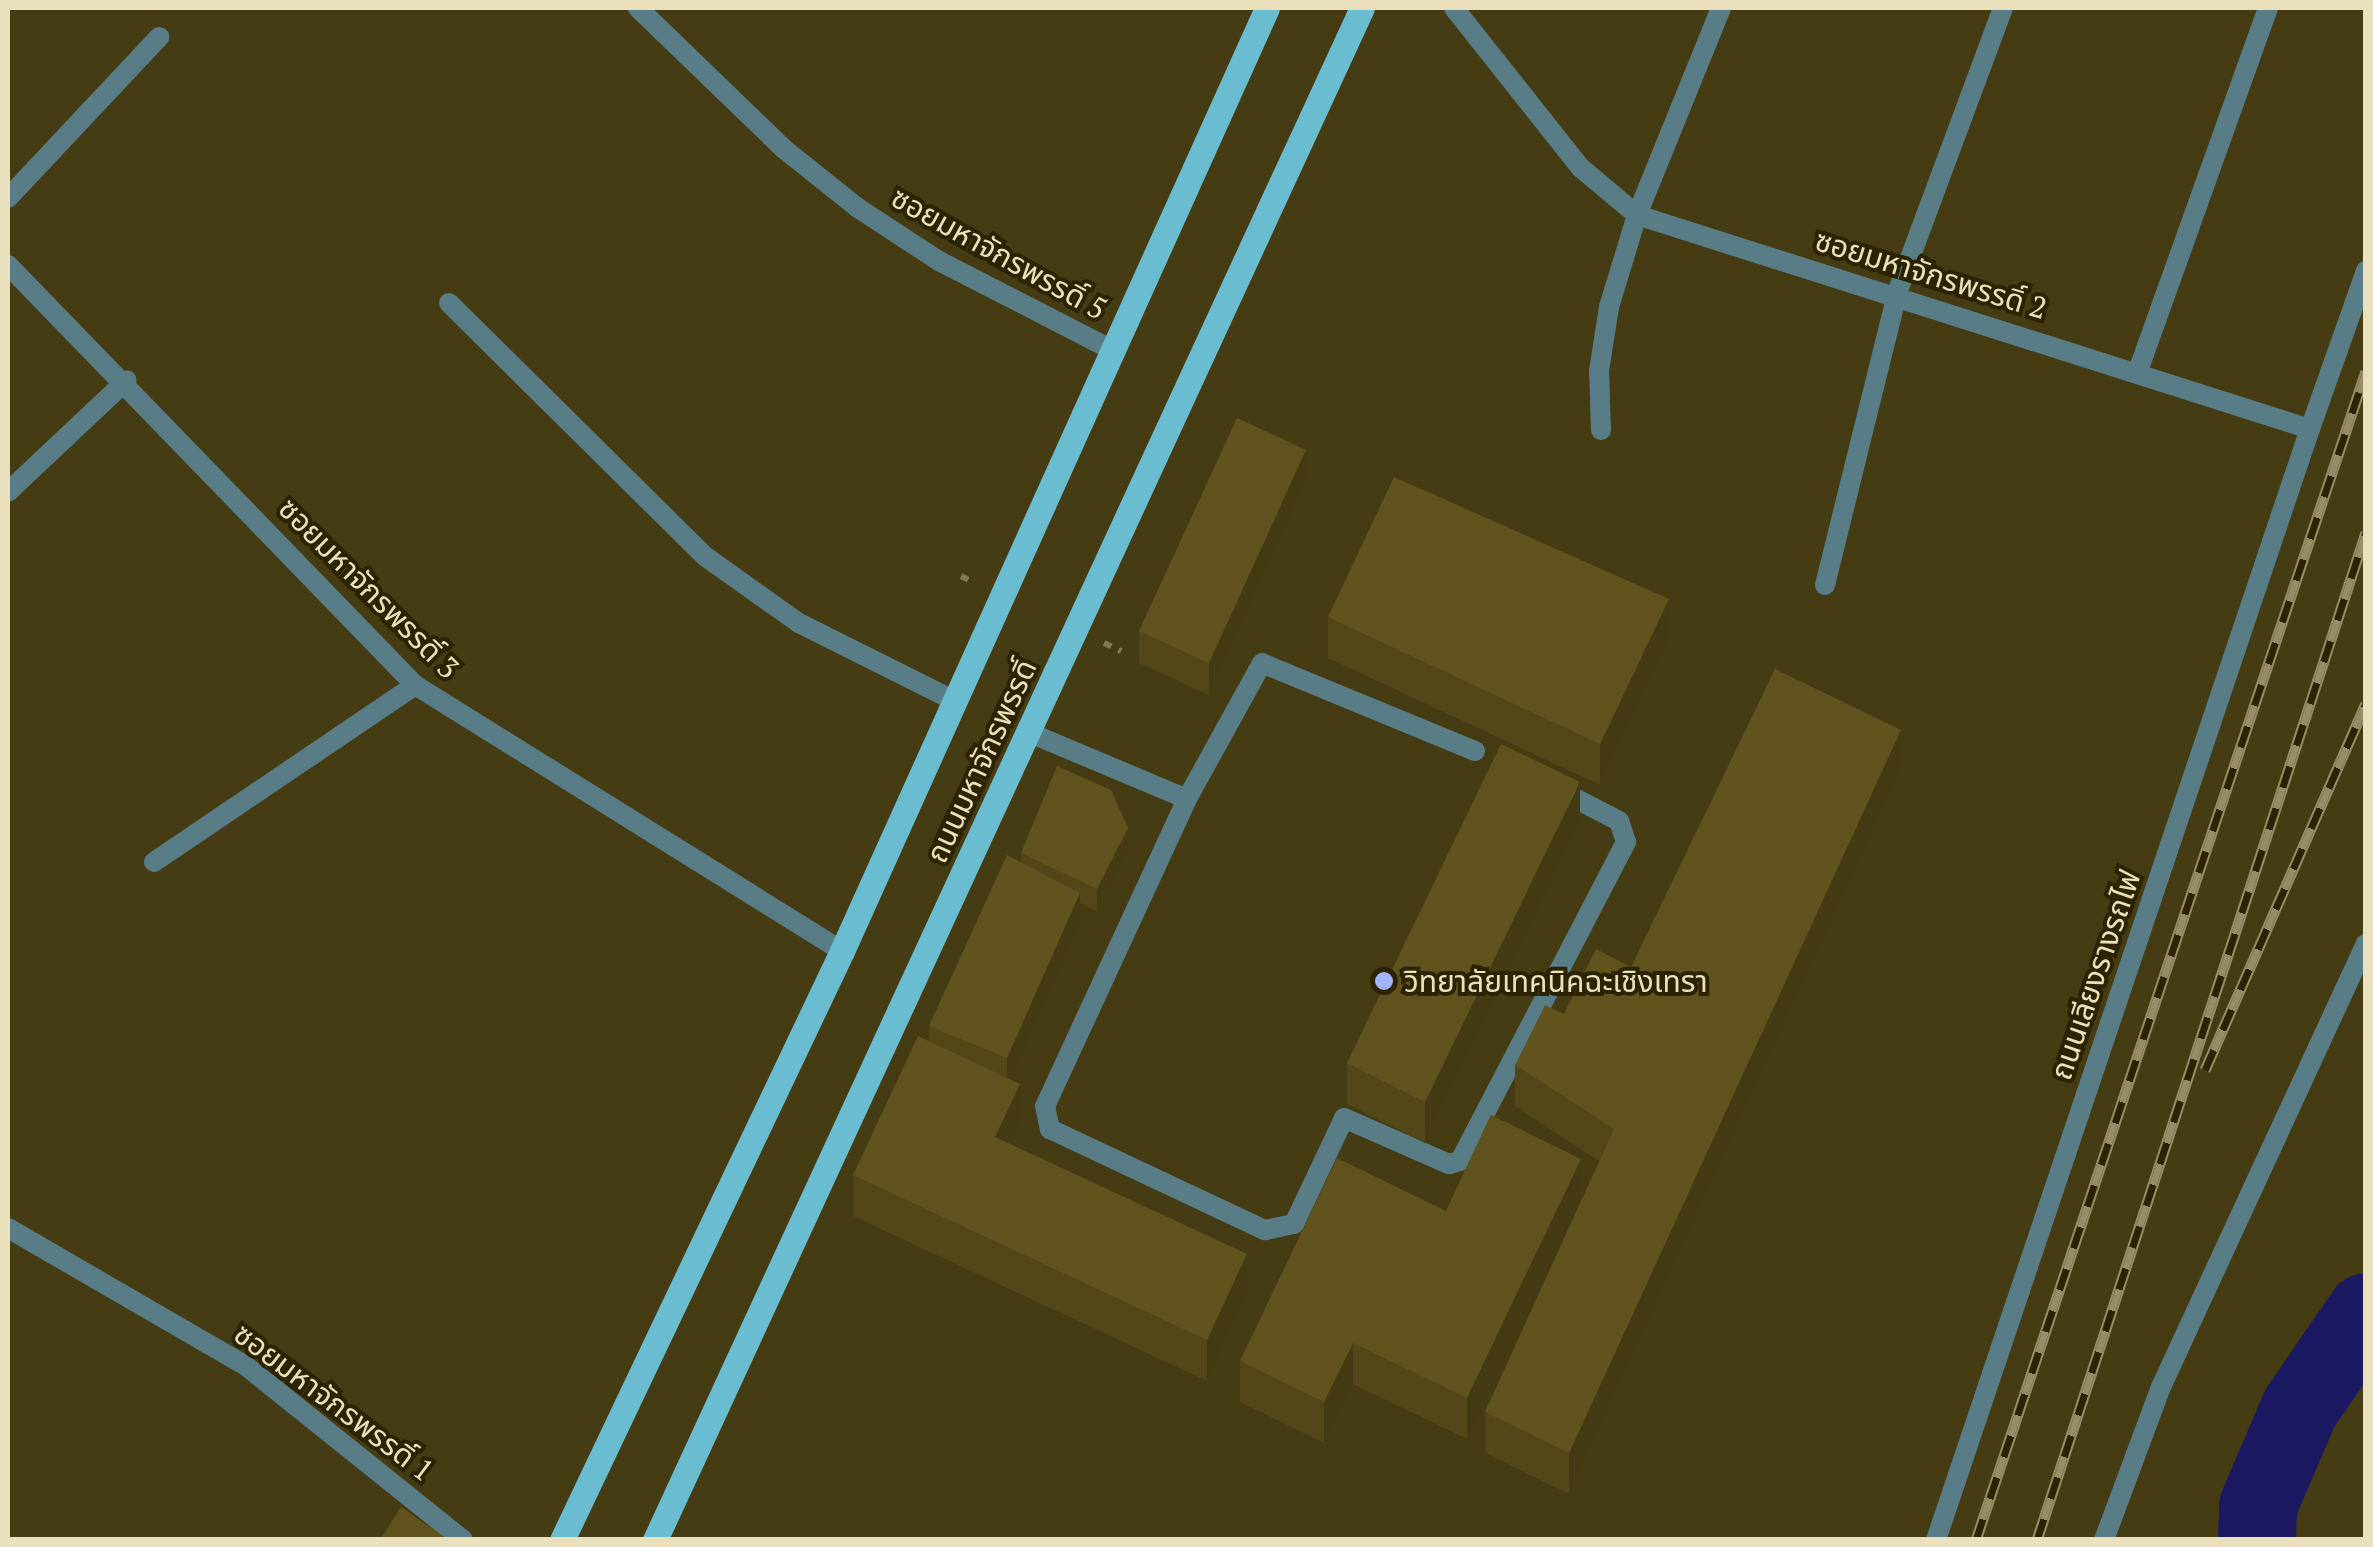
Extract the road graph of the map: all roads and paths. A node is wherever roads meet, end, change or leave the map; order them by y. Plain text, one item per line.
1 (638, 8) edge
2 (1267, 8) edge
3 (1362, 8) edge
4 (1454, 8) edge
5 (1720, 8) edge
6 (2003, 8) edge
7 (2268, 8) edge
8 (160, 38) dead end
9 (8, 198) edge
10 (1637, 215) junction
11 (8, 265) edge
12 (2366, 271) edge
13 (1896, 293) junction
14 (449, 303) dead end
15 (1110, 348) junction
16 (2138, 371) junction
17 (127, 380) junction
18 (2310, 429) junction
19 (1602, 430) dead end
20 (8, 492) edge
21 (1825, 585) dead end
22 (416, 685) junction
23 (953, 700) junction
24 (1030, 733) junction
25 (1476, 751) dead end
26 (1544, 782) edge
27 (1187, 799) junction
28 (154, 862) dead end
29 (2366, 944) edge
30 (842, 951) junction
31 (8, 1228) edge
32 (463, 1540) edge
33 (562, 1540) edge
34 (655, 1540) edge
35 (1936, 1540) edge
36 (2104, 1540) edge

1 - 15 street, ซอยมหาจักรพรรดิ์ 5
2 - 15 main road, ถนนมหาจักรพรรดิ์
3 - 24 main road, ถนนมหาจักรพรรดิ์
4 - 10 street, ซอยมหาจักรพรรดิ์ 2
5 - 10 street
6 - 13 street
7 - 16 street
8 - 9 street
10 - 13 street, ซอยมหาจักรพรรดิ์ 2
10 - 19 street
11 - 17 street, ซอยมหาจักรพรรดิ์ 3
12 - 18 street
13 - 16 street, ซอยมหาจักรพรรดิ์ 2
13 - 21 street
14 - 23 street
15 - 23 main road, ถนนมหาจักรพรรดิ์
16 - 18 street, ซอยมหาจักรพรรดิ์ 2
17 - 20 street
17 - 22 street, ซอยมหาจักรพรรดิ์ 3
18 - 35 street, ถนนเลียงรางรถไฟ
22 - 28 street
22 - 30 street, ซอยมหาจักรพรรดิ์ 3
23 - 30 main road, ถนนมหาจักรพรรดิ์
24 - 27 street
24 - 34 main road, ถนนมหาจักรพรรดิ์
25 - 27 street
26 - 27 street
29 - 36 street
30 - 33 main road, ถนนมหาจักรพรรดิ์
31 - 32 street, ซอยมหาจักรพรรดิ์ 1

